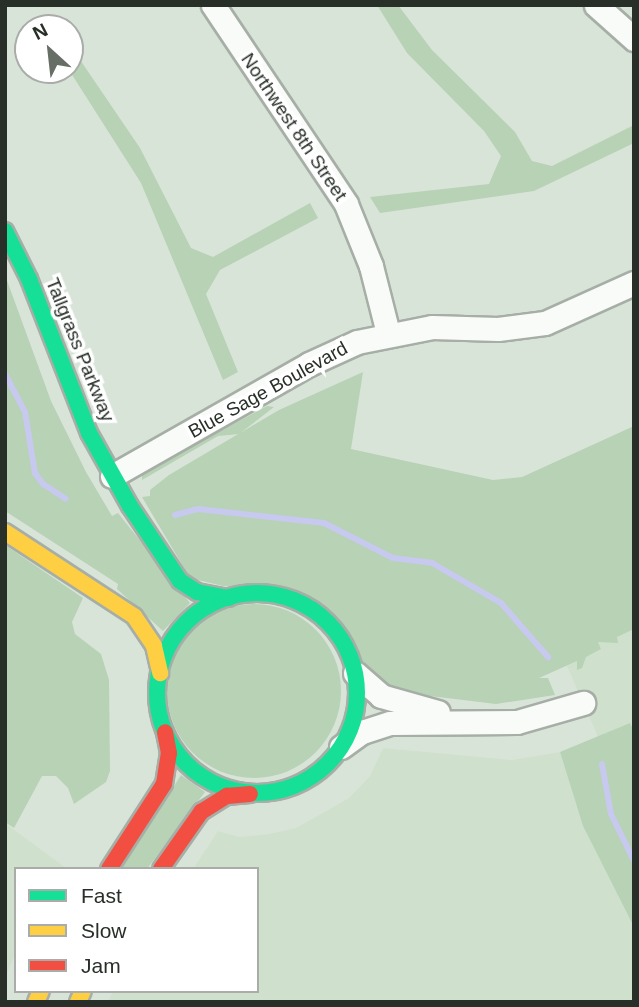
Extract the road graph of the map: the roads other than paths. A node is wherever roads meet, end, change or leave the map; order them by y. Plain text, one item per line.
1 (213, 5) edge
2 (596, 5) edge
3 (634, 39) edge
4 (5, 231) edge
5 (634, 283) edge
6 (388, 333) junction
7 (112, 476) junction
8 (5, 532) edge
9 (228, 598) junction
10 (160, 673) junction
11 (355, 673) junction
12 (583, 703) dead end
13 (493, 723) junction
14 (164, 729) junction
15 (341, 747) junction
16 (264, 792) junction
17 (110, 867) edge
18 (162, 867) edge

1 - 6 street, Northwest 8th Street
2 - 3 street
4 - 7 street, Tallgrass Parkway
5 - 6 street, Blue Sage Boulevard
6 - 7 street, Blue Sage Boulevard
7 - 9 street, Tallgrass Parkway
8 - 10 street
9 - 10 street
9 - 11 street
10 - 14 street
11 - 13 street
11 - 15 street
12 - 13 street
13 - 15 street
14 - 16 street
14 - 17 street
15 - 16 street
16 - 18 street

